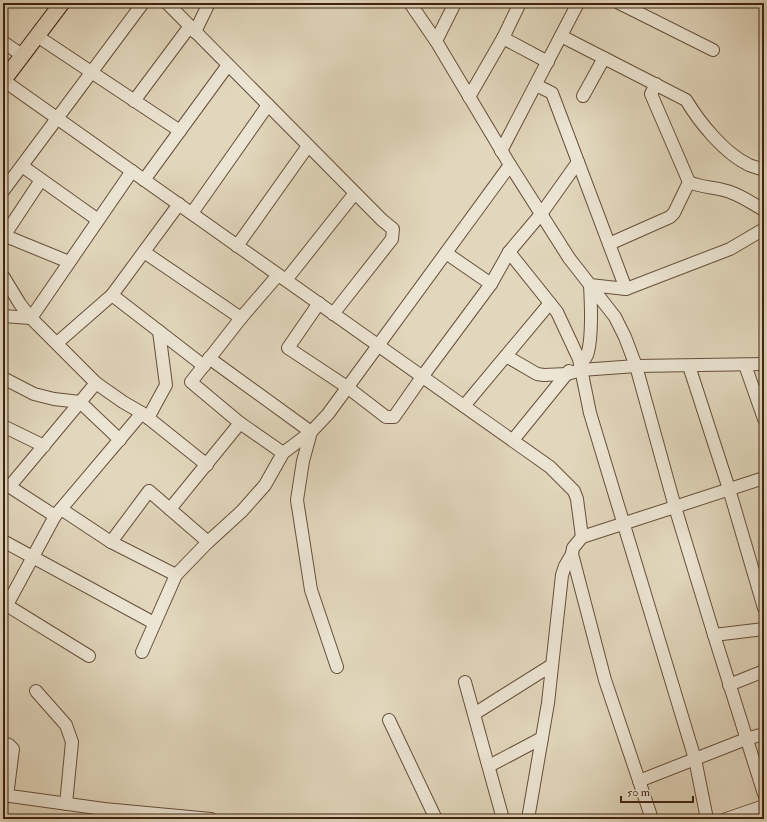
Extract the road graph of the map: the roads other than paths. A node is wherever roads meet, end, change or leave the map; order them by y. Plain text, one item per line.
1 (143, 3) edge
2 (167, 3) edge
3 (209, 3) edge
4 (410, 3) edge
5 (455, 3) edge
6 (520, 3) edge
7 (578, 3) edge
8 (619, 3) edge
9 (59, 4) edge
10 (193, 29) junction
11 (37, 36) junction
12 (561, 36) junction
13 (503, 38) junction
14 (436, 40) junction
15 (3, 42) edge
16 (713, 50) dead end
17 (22, 55) junction
18 (604, 58) junction
19 (548, 62) junction
20 (228, 65) junction
21 (91, 72) junction
22 (3, 81) edge
23 (656, 84) junction
24 (536, 85) junction
25 (583, 96) dead end
26 (469, 97) junction
27 (134, 101) junction
28 (268, 105) junction
29 (57, 118) junction
30 (180, 131) junction
31 (308, 146) junction
32 (501, 151) junction
33 (578, 162) junction
34 (510, 165) junction
35 (22, 166) junction
36 (764, 170) edge
37 (132, 171) junction
38 (41, 180) junction
39 (144, 180) junction
40 (690, 182) junction
41 (3, 191) edge
42 (355, 193) junction
43 (178, 204) junction
44 (764, 210) edge
45 (192, 214) junction
46 (541, 214) junction
47 (98, 220) junction
48 (764, 229) edge
49 (3, 235) edge
50 (609, 244) junction
51 (237, 246) junction
52 (144, 252) junction
53 (509, 252) junction
54 (446, 253) junction
55 (69, 262) junction
56 (3, 276) edge
57 (282, 278) junction
58 (490, 284) junction
59 (590, 285) junction
60 (626, 289) junction
61 (112, 295) junction
62 (318, 303) junction
63 (550, 303) junction
64 (333, 314) junction
65 (3, 316) edge
66 (31, 318) junction
67 (241, 318) junction
68 (159, 331) junction
69 (58, 343) junction
70 (378, 345) junction
71 (506, 356) junction
72 (207, 362) junction
73 (764, 364) edge
74 (580, 365) junction
75 (745, 365) junction
76 (636, 366) junction
77 (689, 366) junction
78 (567, 374) junction
79 (422, 377) junction
80 (3, 378) edge
81 (96, 383) junction
82 (347, 387) junction
83 (80, 402) junction
84 (464, 406) junction
85 (145, 416) junction
86 (764, 419) edge
87 (240, 423) junction
88 (3, 426) edge
89 (311, 432) junction
90 (120, 440) junction
91 (513, 440) junction
92 (44, 446) junction
93 (283, 453) junction
94 (207, 465) junction
95 (764, 478) edge
96 (6, 485) edge
97 (728, 489) junction
98 (675, 507) junction
99 (170, 509) junction
100 (58, 512) junction
101 (624, 524) junction
102 (582, 537) junction
103 (3, 541) edge
104 (111, 542) junction
105 (208, 542) junction
106 (572, 554) junction
107 (32, 557) junction
108 (176, 575) junction
109 (5, 604) edge
110 (764, 608) edge
111 (154, 623) junction
112 (764, 629) edge
113 (714, 635) junction
114 (142, 652) dead end
115 (89, 656) dead end
116 (552, 665) junction
117 (337, 667) dead end
118 (764, 671) edge
119 (465, 682) dead end
120 (729, 685) junction
121 (36, 691) dead end
122 (474, 714) junction
123 (389, 720) dead end
124 (764, 734) edge
125 (542, 738) junction
126 (746, 739) junction
127 (3, 744) edge
128 (695, 759) junction
129 (488, 766) junction
130 (639, 781) junction
131 (764, 794) edge
132 (5, 796) edge
133 (66, 804) junction
134 (764, 806) edge
135 (103, 814) edge
136 (169, 817) edge
137 (211, 819) edge
138 (436, 819) edge
139 (503, 819) edge
140 (528, 819) edge
141 (652, 819) edge
142 (707, 819) edge
143 (726, 819) edge

1 - 21 street
2 - 10 street
3 - 10 street
4 - 14 street
5 - 14 street
6 - 13 street
7 - 12 street
8 - 16 street
9 - 11 main road
10 - 20 street
10 - 27 street
11 - 17 main road
11 - 21 street
12 - 18 street
12 - 19 street
13 - 19 street
13 - 26 street
14 - 26 street
15 - 17 street
17 - 22 main road
18 - 23 street
18 - 25 street
19 - 24 street
20 - 28 street
20 - 30 street
21 - 27 street
21 - 29 street
22 - 29 street
23 - 36 street
23 - 40 street
24 - 32 street
24 - 33 street
26 - 32 street
27 - 30 street
28 - 31 street
28 - 45 street
29 - 35 street
29 - 37 street
30 - 39 street
31 - 42 street
31 - 51 street
32 - 34 street
33 - 46 street
33 - 50 street
34 - 46 street
34 - 54 street
35 - 38 street
35 - 41 street
37 - 39 street
37 - 47 street
38 - 47 street
38 - 49 street
39 - 43 street
40 - 44 street
40 - 50 street
42 - 57 street
42 - 64 street
43 - 45 street
43 - 52 street
45 - 51 street
46 - 53 street
46 - 59 street
47 - 55 street
48 - 60 street
49 - 55 street
50 - 60 street
51 - 57 street
52 - 61 street
52 - 67 street
53 - 58 street
53 - 63 street
54 - 58 street
54 - 70 street
55 - 66 street
56 - 66 street
57 - 62 street
57 - 67 street
58 - 79 street
59 - 60 street
59 - 74 street
59 - 76 street
61 - 68 street
61 - 69 street
62 - 64 street
62 - 82 street
63 - 71 street
63 - 74 street
64 - 70 street
65 - 66 street
66 - 69 street
67 - 72 street
68 - 72 street
68 - 85 street
69 - 81 street
70 - 79 street
70 - 82 street
71 - 78 street
71 - 84 street
72 - 87 street
72 - 89 street
73 - 75 street
74 - 76 street
74 - 78 street
74 - 101 street
75 - 77 street
75 - 86 street
76 - 77 street
76 - 98 street
77 - 97 street
78 - 91 street
79 - 82 street
79 - 84 street
80 - 83 street
81 - 83 street
81 - 85 street
82 - 89 street
83 - 90 street
83 - 92 street
84 - 91 street
85 - 90 street
85 - 94 street
87 - 93 street
87 - 94 street
88 - 92 street
89 - 93 street
89 - 117 street
90 - 100 street
91 - 102 street
92 - 96 street
93 - 105 street
94 - 99 street
95 - 97 street
96 - 100 street
97 - 98 street
97 - 110 street
98 - 101 street
98 - 113 street
99 - 104 street
99 - 105 street
100 - 104 street
100 - 107 street
101 - 102 street
101 - 128 street
102 - 106 street
103 - 107 street
104 - 108 street
105 - 108 street
106 - 116 street
106 - 130 street
107 - 109 street
107 - 111 street
108 - 111 street
109 - 115 street
111 - 114 street
112 - 113 street
113 - 120 street
116 - 122 street
116 - 125 street
118 - 120 street
119 - 122 street
120 - 126 street
121 - 133 street
122 - 129 street
123 - 138 street
124 - 126 street
125 - 129 street
125 - 140 street
126 - 128 street
126 - 131 street
127 - 132 street
128 - 130 street
128 - 142 street
129 - 139 street
130 - 141 street
132 - 133 street
133 - 135 street
134 - 143 street
135 - 136 street
136 - 137 street

